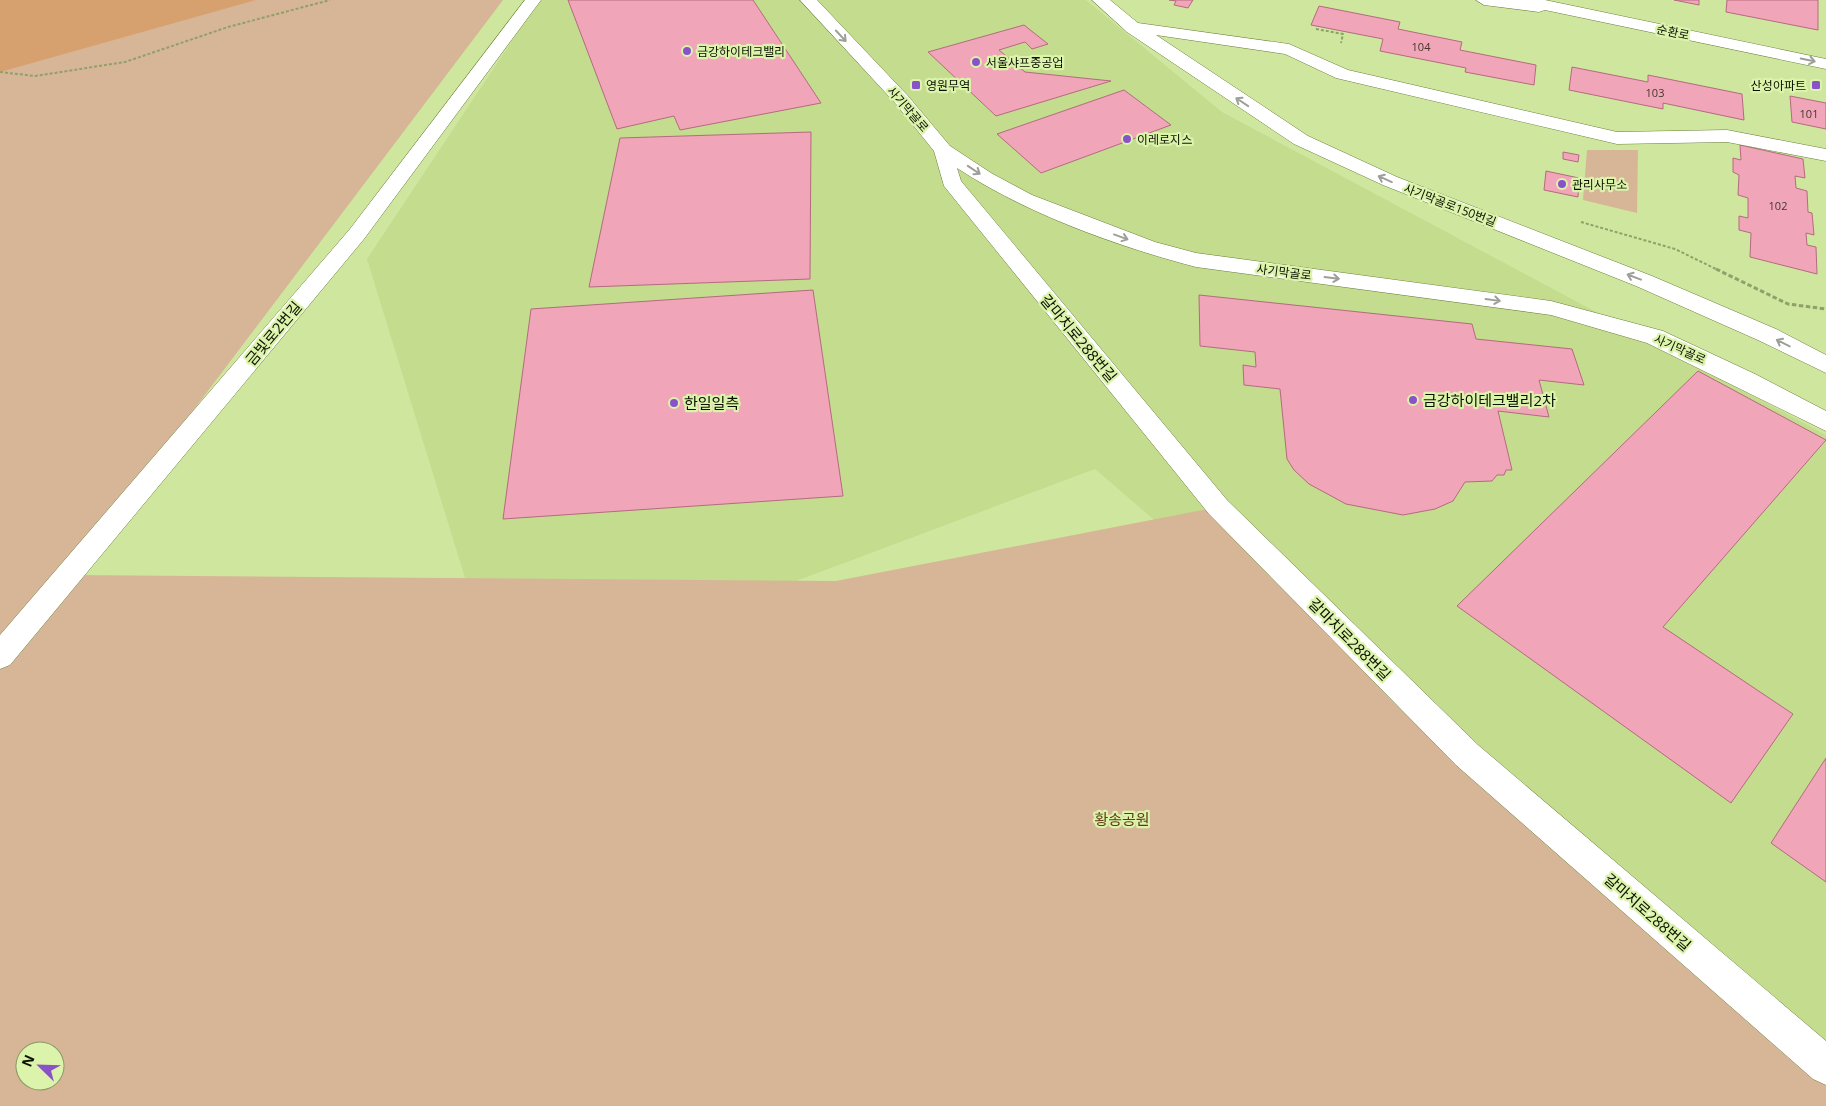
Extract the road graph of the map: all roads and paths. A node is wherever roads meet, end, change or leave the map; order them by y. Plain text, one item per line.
1 (330, 0) edge
2 (532, 0) edge
3 (808, 0) edge
4 (1100, 0) edge
5 (1484, 0) edge
6 (1521, 0) edge
7 (1578, 6) edge
8 (1133, 28) junction
9 (1826, 51) edge
10 (1826, 64) edge
11 (0, 72) edge
12 (943, 150) junction
13 (1826, 155) edge
14 (1573, 219) dead end
15 (1826, 308) edge
16 (1826, 365) edge
17 (1826, 422) edge
18 (0, 656) edge
19 (1826, 1066) edge

1 - 11 path
2 - 18 street, 금빛로2번길
3 -> 12 street, 사기막골로
4 - 8 street, 사기막골로150번길
5 - 7 street
6 - 7 street, 순환로
7 - 9 street, 순환로
7 -> 10 street, 순환로
8 - 13 street
16 -> 8 street, 사기막골로150번길
12 -> 17 street, 사기막골로
12 - 19 street, 갈마치로288번길
14 - 15 path

